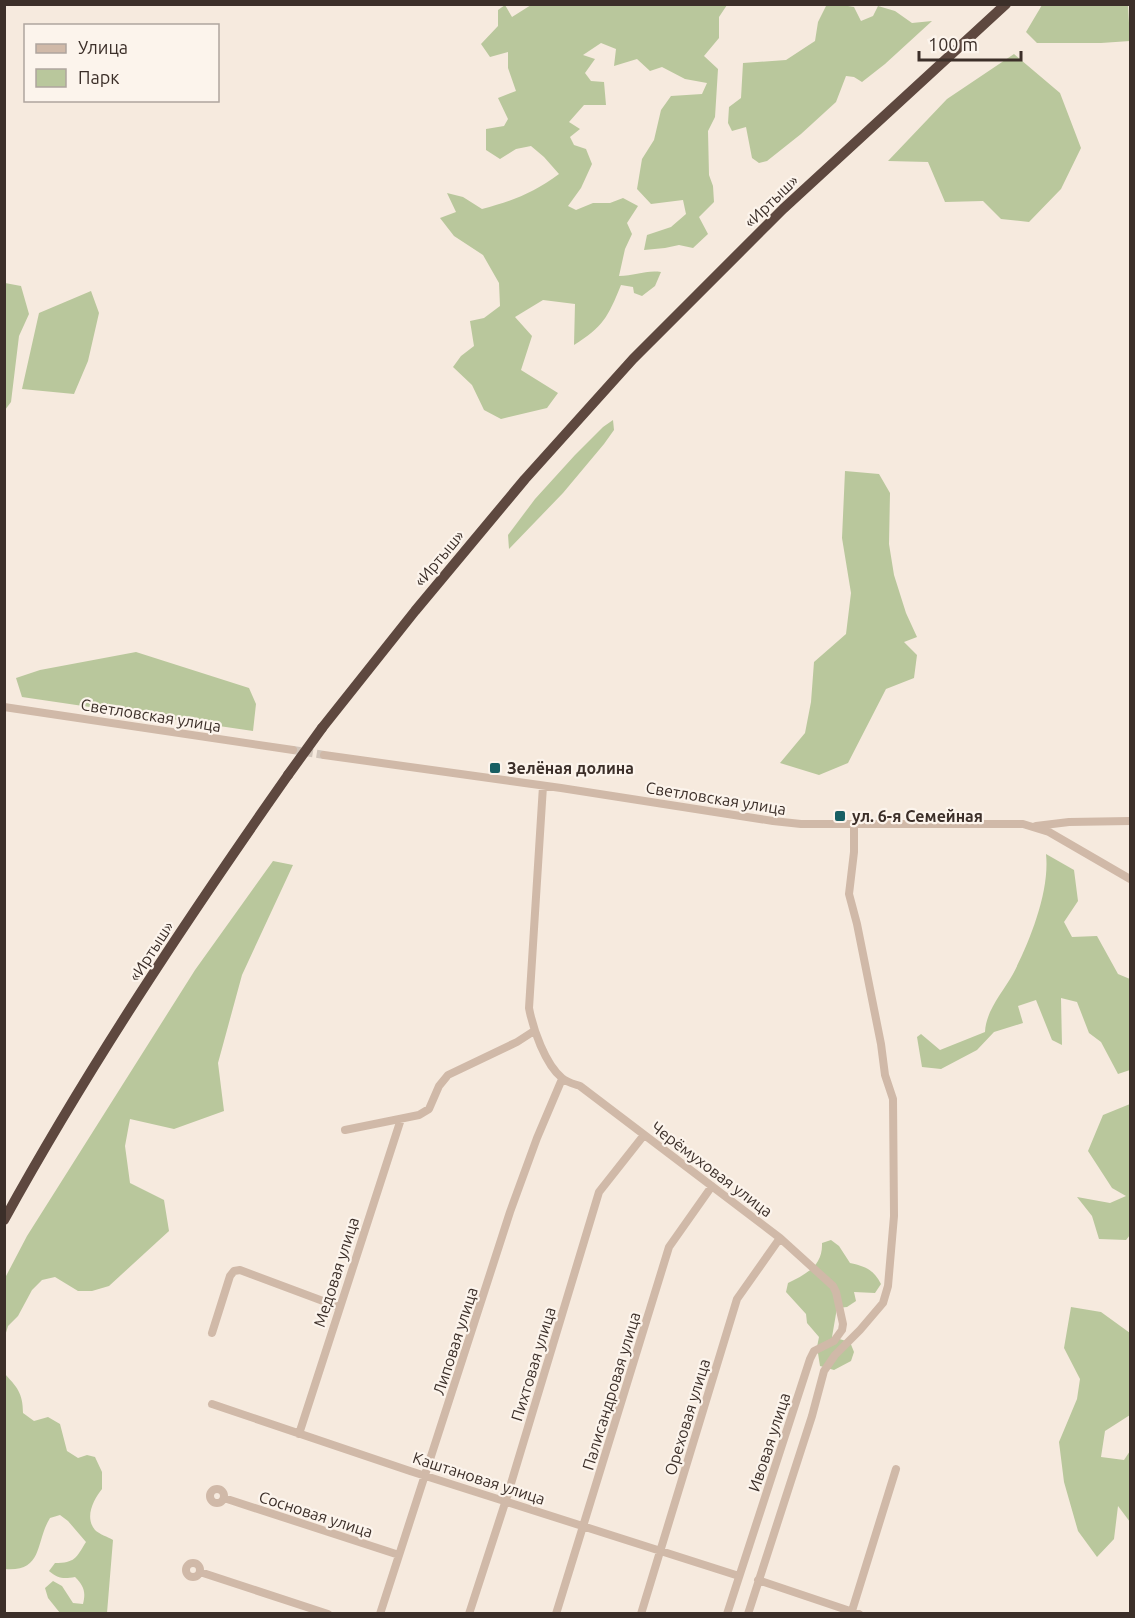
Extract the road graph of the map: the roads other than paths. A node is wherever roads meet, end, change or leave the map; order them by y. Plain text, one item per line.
1 (1006, 4) edge
2 (4, 706) edge
3 (293, 750) tunnel mouth
4 (324, 755) tunnel mouth
5 (543, 786) junction
6 (1131, 822) edge
7 (854, 824) junction
8 (1035, 826) junction
9 (1131, 879) edge
10 (534, 1031) junction
11 (562, 1079) junction
12 (400, 1119) junction
13 (345, 1130) dead end
14 (644, 1135) junction
15 (712, 1186) junction
16 (4, 1220) edge
17 (780, 1238) junction
18 (836, 1292) joint
19 (339, 1307) junction
20 (212, 1333) dead end
21 (212, 1404) dead end
22 (299, 1434) junction
23 (896, 1469) dead end
24 (426, 1474) junction
25 (224, 1498) dead end
26 (506, 1500) junction
27 (584, 1527) junction
28 (660, 1552) junction
29 (399, 1555) junction
30 (200, 1572) dead end
31 (739, 1576) junction
32 (758, 1581) junction
33 (854, 1613) edge
34 (328, 1614) edge
35 (381, 1614) edge
36 (469, 1614) edge
37 (556, 1614) edge
38 (641, 1614) edge
39 (727, 1614) edge
40 (748, 1614) edge

1 - 16 highway, «Иртыш», bridge
2 - 3 street, Светловская улица
4 - 5 street, Светловская улица
5 - 7 street, Светловская улица
5 - 10 street
6 - 8 street
7 - 8 street, Светловская улица
7 - 32 street, Ивовая улица
8 - 9 street
10 - 11 street
10 - 12 street
11 - 14 street, Черёмуховая улица
11 - 24 street, Липовая улица
12 - 13 street
12 - 19 street, Медовая улица
14 - 15 street, Черёмуховая улица
14 - 26 street, Пихтовая улица
15 - 17 street, Черёмуховая улица
15 - 27 street, Палисандровая улица
17 - 18 street, Черёмуховая улица
17 - 28 street, Ореховая улица
18 - 31 street, Ивовая улица
19 - 20 street
19 - 22 street, Медовая улица
21 - 22 street, Каштановая улица
22 - 24 street, Каштановая улица
23 - 33 street
24 - 26 street, Каштановая улица
24 - 29 street, Липовая улица
25 - 29 street, Сосновая улица
26 - 27 street, Каштановая улица
26 - 36 street, Пихтовая улица
27 - 28 street, Каштановая улица
27 - 37 street, Палисандровая улица
28 - 31 street, Каштановая улица
28 - 38 street, Ореховая улица
29 - 35 street, Липовая улица
30 - 34 street
31 - 39 street, Ивовая улица
32 - 33 street
32 - 40 street, Ивовая улица

